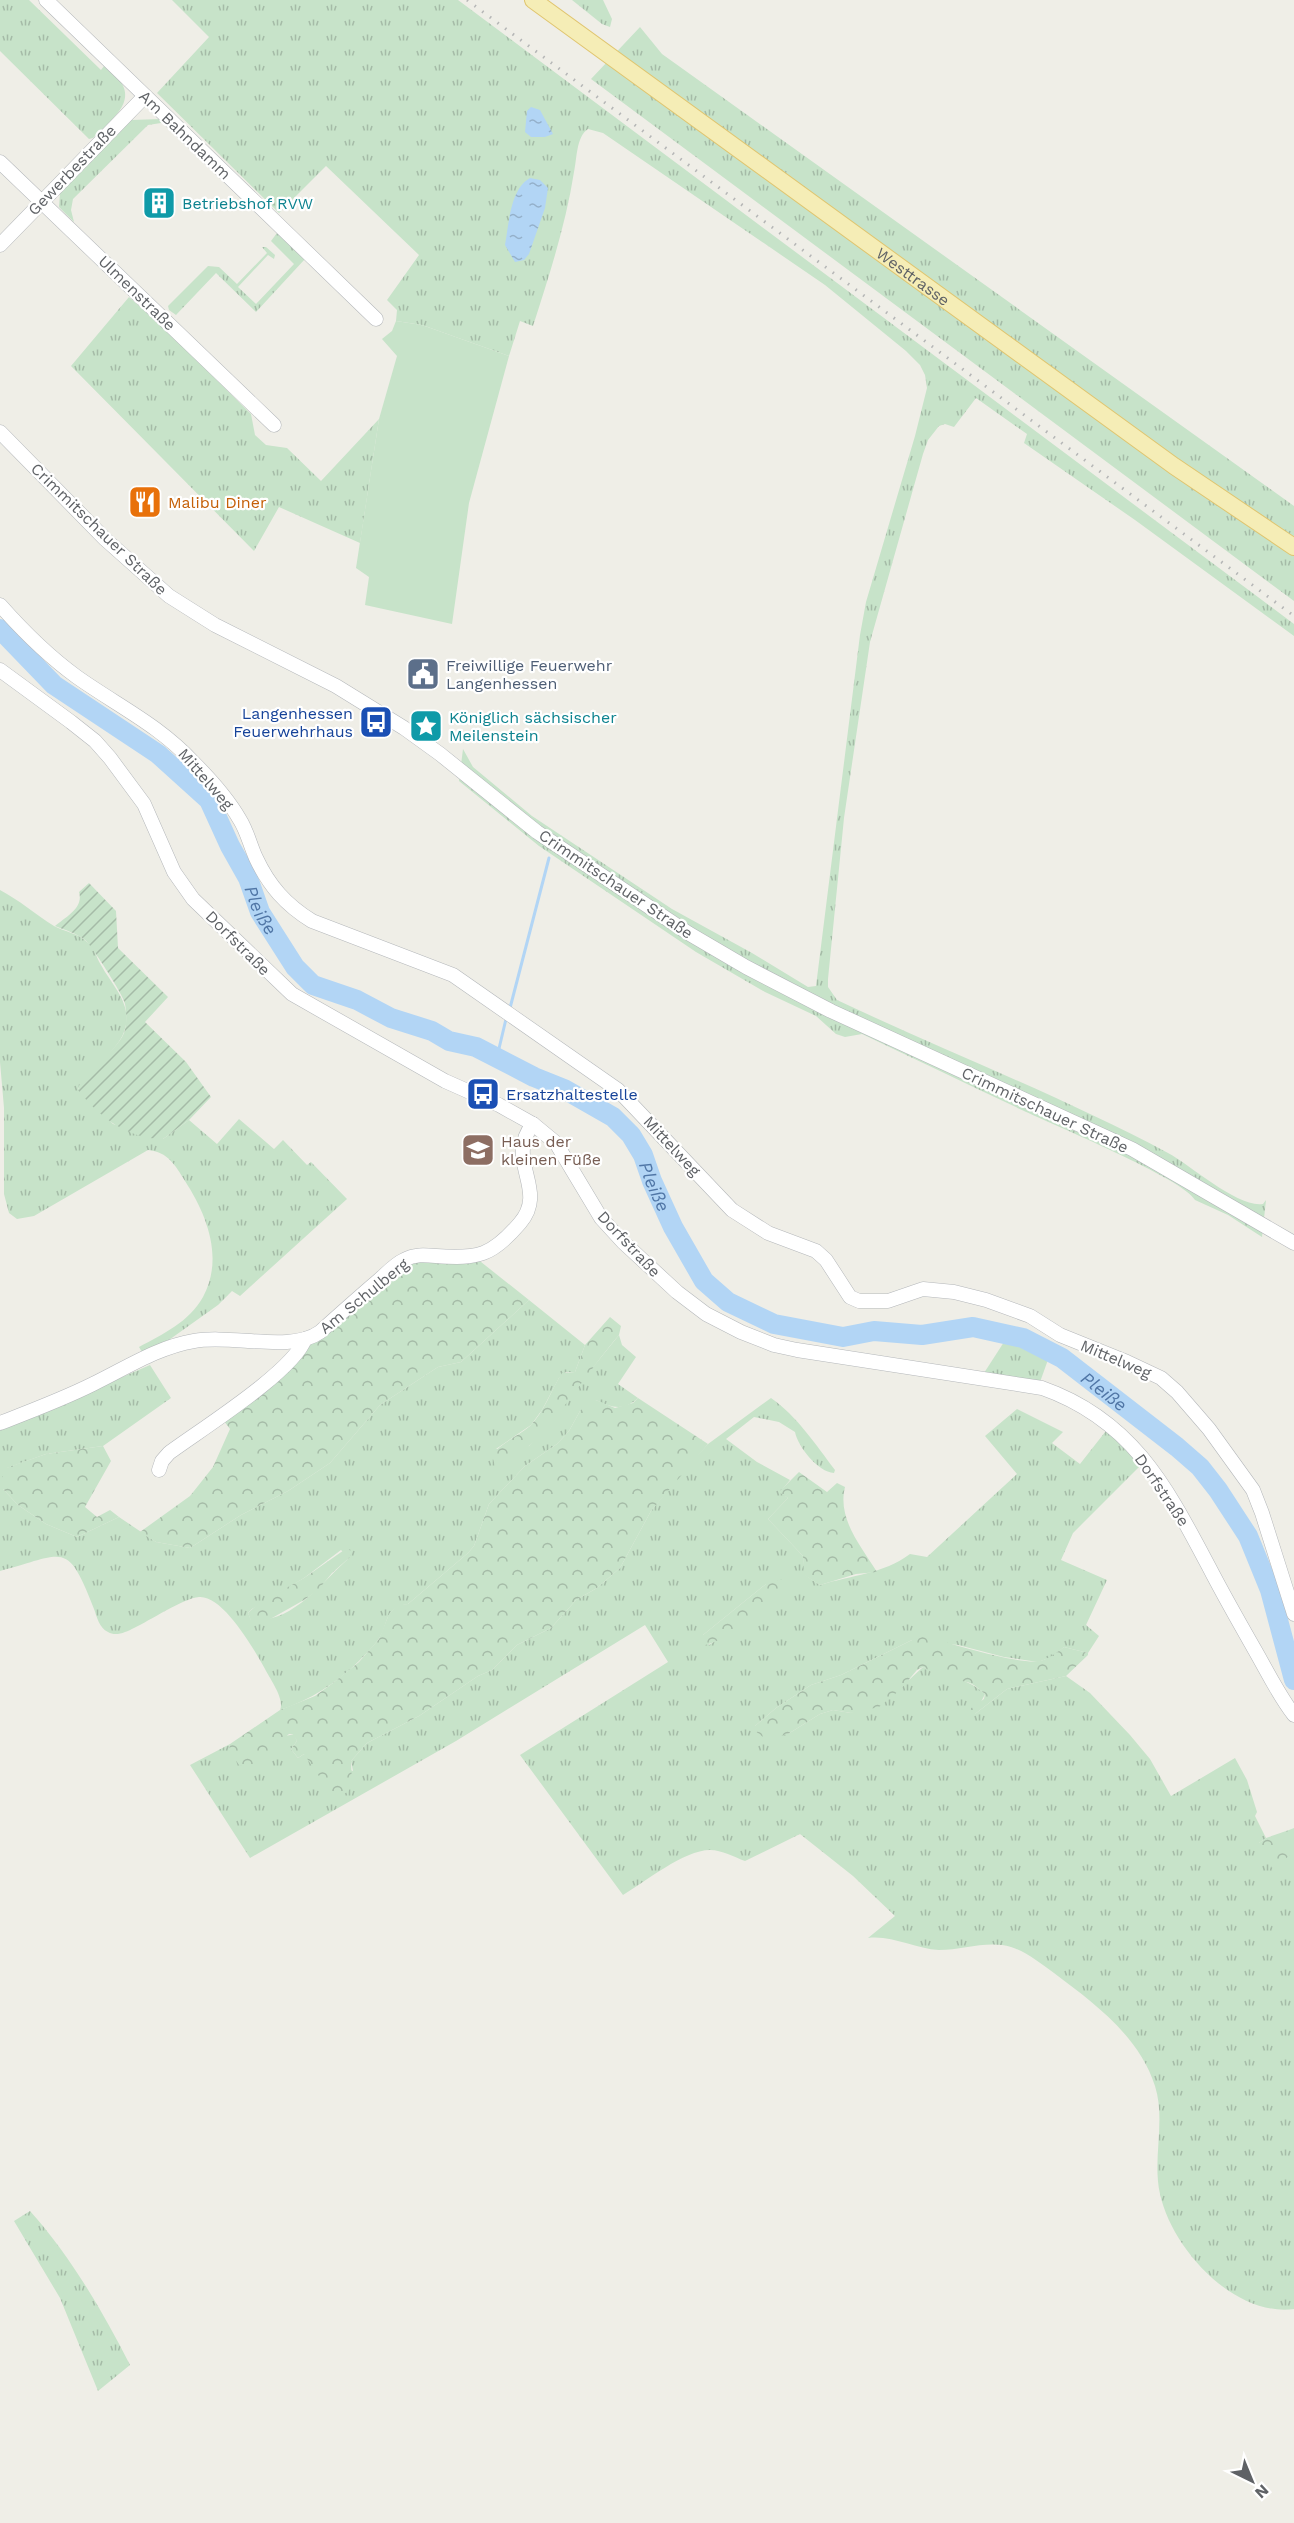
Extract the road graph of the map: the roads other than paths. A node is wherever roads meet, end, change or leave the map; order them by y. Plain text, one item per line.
1 (46, 0) edge
2 (533, 0) edge
3 (145, 96) junction
4 (0, 162) edge
5 (41, 201) junction
6 (0, 245) edge
7 (376, 319) dead end
8 (274, 425) dead end
9 (0, 432) edge
10 (1294, 547) edge
11 (0, 605) edge
12 (0, 670) edge
13 (533, 1124) junction
14 (1294, 1243) edge
15 (305, 1339) junction
16 (0, 1423) edge
17 (159, 1470) dead end
18 (1294, 1614) edge
19 (1294, 1715) edge

1 - 3 street, Am Bahndamm
2 - 10 main road, Westtrasse
3 - 5 street, Gewerbestraße
3 - 7 street, Am Bahndamm
4 - 5 street, Ulmenstraße
5 - 6 street, Gewerbestraße
5 - 8 street, Ulmenstraße
9 - 14 street, Crimmitschauer Straße
11 - 18 street, Mittelweg
12 - 13 street, Dorfstraße
13 - 15 street, Am Schulberg
13 - 19 street, Dorfstraße
15 - 16 street, Am Schulberg
15 - 17 street, Am Schulberg

